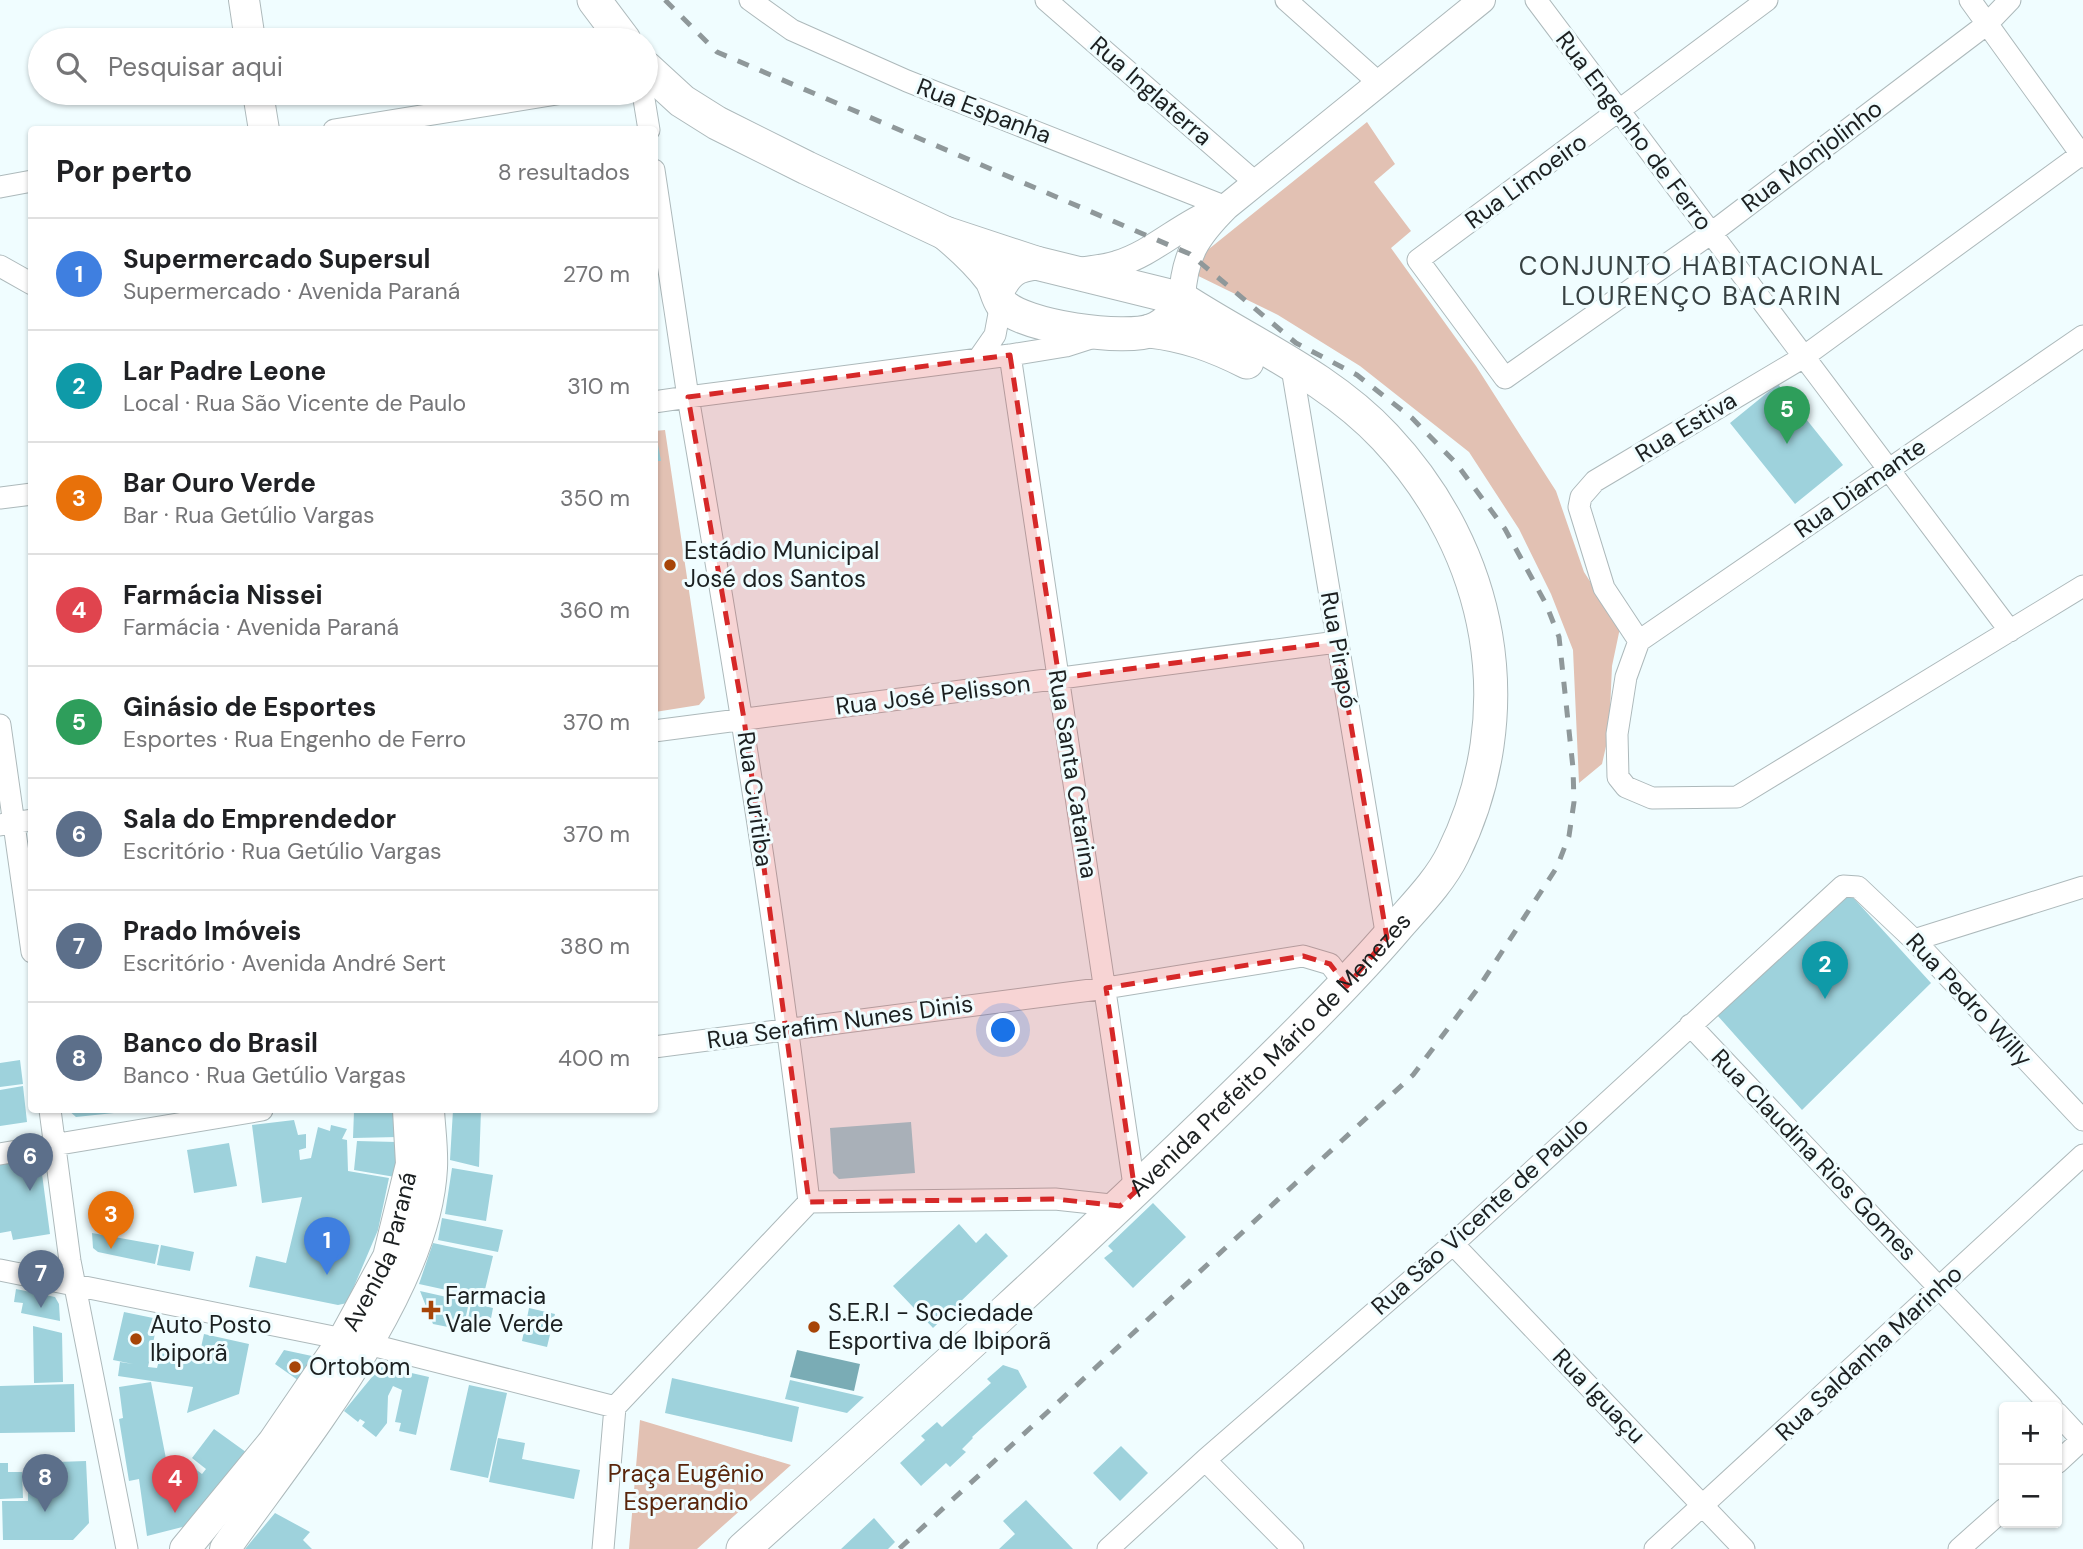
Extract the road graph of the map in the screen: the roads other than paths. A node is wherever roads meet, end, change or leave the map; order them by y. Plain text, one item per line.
1 (244, 0) edge
2 (262, 0) edge
3 (594, 0) edge
4 (750, 0) edge
5 (1046, 0) edge
6 (1286, 0) edge
7 (1482, 0) edge
8 (1536, 0) edge
9 (1767, 0) edge
10 (1970, 0) edge
11 (2010, 0) edge
12 (1987, 24) junction
13 (256, 28) edge
14 (260, 28) edge
15 (615, 28) edge
16 (1379, 83) junction
17 (658, 86) edge
18 (260, 105) edge
19 (278, 105) edge
20 (489, 105) edge
21 (648, 105) edge
22 (1621, 111) junction
23 (263, 126) edge
24 (281, 126) edge
25 (359, 126) edge
26 (649, 126) edge
27 (2082, 155) edge
28 (28, 182) edge
29 (1256, 183) junction
30 (0, 187) edge
31 (658, 197) edge
32 (1226, 207) junction
33 (946, 233) junction
34 (1710, 234) junction
35 (1036, 263) junction
36 (0, 267) edge
37 (1071, 272) junction
38 (28, 282) edge
39 (999, 297) junction
40 (1182, 299) junction
41 (1150, 331) junction
42 (1110, 332) junction
43 (2083, 336) edge
44 (1010, 355) junction
45 (979, 358) junction
46 (1802, 358) junction
47 (1293, 373) junction
48 (1505, 378) joint
49 (688, 397) junction
50 (658, 401) edge
51 (1887, 469) junction
52 (28, 494) edge
53 (0, 498) edge
54 (2083, 586) edge
55 (2010, 631) junction
56 (1639, 641) junction
57 (1337, 642) junction
58 (1059, 678) junction
59 (744, 719) junction
60 (0, 725) edge
61 (658, 730) edge
62 (16, 822) edge
63 (1852, 885) joint
64 (2083, 887) edge
65 (28, 920) edge
66 (1387, 938) junction
67 (1914, 940) junction
68 (1347, 986) junction
69 (1106, 988) junction
70 (1690, 1025) junction
71 (789, 1027) junction
72 (658, 1046) edge
73 (50, 1113) edge
74 (245, 1113) edge
75 (408, 1113) edge
76 (429, 1113) edge
77 (2083, 1120) edge
78 (55, 1146) junction
79 (0, 1154) edge
80 (2083, 1155) edge
81 (1127, 1199) junction
82 (809, 1202) junction
83 (1453, 1244) junction
84 (0, 1270) edge
85 (75, 1287) junction
86 (1940, 1288) junction
87 (356, 1341) junction
88 (2047, 1402) edge
89 (615, 1407) junction
90 (2062, 1418) edge
91 (2083, 1440) edge
92 (282, 1448) junction
93 (2062, 1458) edge
94 (1205, 1460) junction
95 (1703, 1505) junction
96 (1999, 1513) edge
97 (127, 1549) edge
98 (185, 1549) edge
99 (225, 1549) edge
100 (603, 1549) edge
101 (743, 1549) edge
102 (1108, 1549) edge
103 (1293, 1549) edge
104 (1655, 1549) edge
105 (1744, 1549) edge
106 (1959, 1549) edge

1 - 13 main road
2 - 14 main road
3 - 15 main road
4 - 32 street, Rua Espanha
5 - 29 street, Rua Inglaterra
6 - 16 street
7 - 16 street
8 - 22 street, Rua Engenho de Ferro
9 - 22 street, Rua Limoeiro
10 - 12 street
11 - 12 street, Rua Monjolinho
12 - 27 street
12 - 34 street, Rua Monjolinho
16 - 29 street
17 - 33 main road
18 - 23 main road
19 - 24 main road
20 - 25 street
21 - 26 street
22 - 34 street, Rua Engenho de Ferro
22 - 48 street, Rua Limoeiro
27 - 46 street, Rua Estiva
28 - 30 street
29 - 32 street
31 - 49 street, Rua Curitiba
32 - 37 street
32 - 40 street
33 - 35 main road
33 - 39 main road
34 - 46 street, Rua Engenho de Ferro
34 - 48 street, Rua Monjolinho
35 - 37 main road, Avenida Prefeito Mário de Menezes
35 - 39 main road
36 - 38 street
37 - 40 main road, Avenida Prefeito Mário de Menezes
39 - 42 main road, Avenida Prefeito Mário de Menezes
39 - 45 street
40 - 41 main road
40 - 47 main road, Avenida Prefeito Mário de Menezes
41 - 42 main road, Avenida Prefeito Mário de Menezes
41 - 47 main road, Avenida Prefeito Mário de Menezes
42 - 44 street
43 - 51 street, Rua Diamante
44 - 45 street
44 - 58 street, Rua Santa Catarina
45 - 49 street
46 - 51 street, Rua Engenho de Ferro
46 - 56 street, Rua Estiva
47 - 57 street, Rua Pirapó
47 - 66 main road, Avenida Prefeito Mário de Menezes
49 - 50 street
49 - 59 street, Rua Curitiba
51 - 55 street, Rua Engenho de Ferro
51 - 56 street, Rua Diamante
52 - 53 street
54 - 55 street
55 - 56 street
57 - 58 street, Rua José Pelisson
57 - 66 street, Rua Pirapó
58 - 59 street, Rua José Pelisson
58 - 69 street, Rua Santa Catarina
59 - 61 street, Rua José Pelisson
59 - 71 street, Rua Curitiba
60 - 62 street
62 - 65 street
63 - 67 street, Rua Pedro Willy
63 - 70 street, Rua São Vicente de Paulo
64 - 67 street
66 - 68 main road, Avenida Prefeito Mário de Menezes
67 - 77 street, Rua Pedro Willy
68 - 69 street, Rua Serafim Nunes Dinis
68 - 81 main road, Avenida Prefeito Mário de Menezes
69 - 71 street, Rua Serafim Nunes Dinis
69 - 81 street, Rua Santa Catarina
70 - 83 street, Rua São Vicente de Paulo
70 - 86 street, Rua Claudina Rios Gomes
71 - 72 street, Rua Serafim Nunes Dinis
71 - 82 street, Rua Curitiba
73 - 78 street
74 - 78 street
75 - 87 main road, Avenida Paraná
76 - 87 main road, Avenida Paraná
78 - 79 street
78 - 85 street
80 - 86 street, Rua Saldanha Marinho
81 - 82 street
81 - 101 main road, Avenida Prefeito Mário de Menezes
82 - 89 street
83 - 94 street, Rua São Vicente de Paulo
83 - 95 street, Rua Iguaçu
84 - 85 street
85 - 87 street
85 - 97 street
86 - 88 street, Rua Claudina Rios Gomes
86 - 95 street, Rua Saldanha Marinho
87 - 89 street
87 - 92 main road, Avenida Paraná
89 - 100 street
90 - 91 street
91 - 93 street
92 - 98 main road, Avenida Paraná
92 - 99 main road, Avenida Paraná
94 - 102 street, Rua São Vicente de Paulo
94 - 103 street
95 - 104 street, Rua Saldanha Marinho
95 - 105 street, Rua Iguaçu
96 - 106 street

